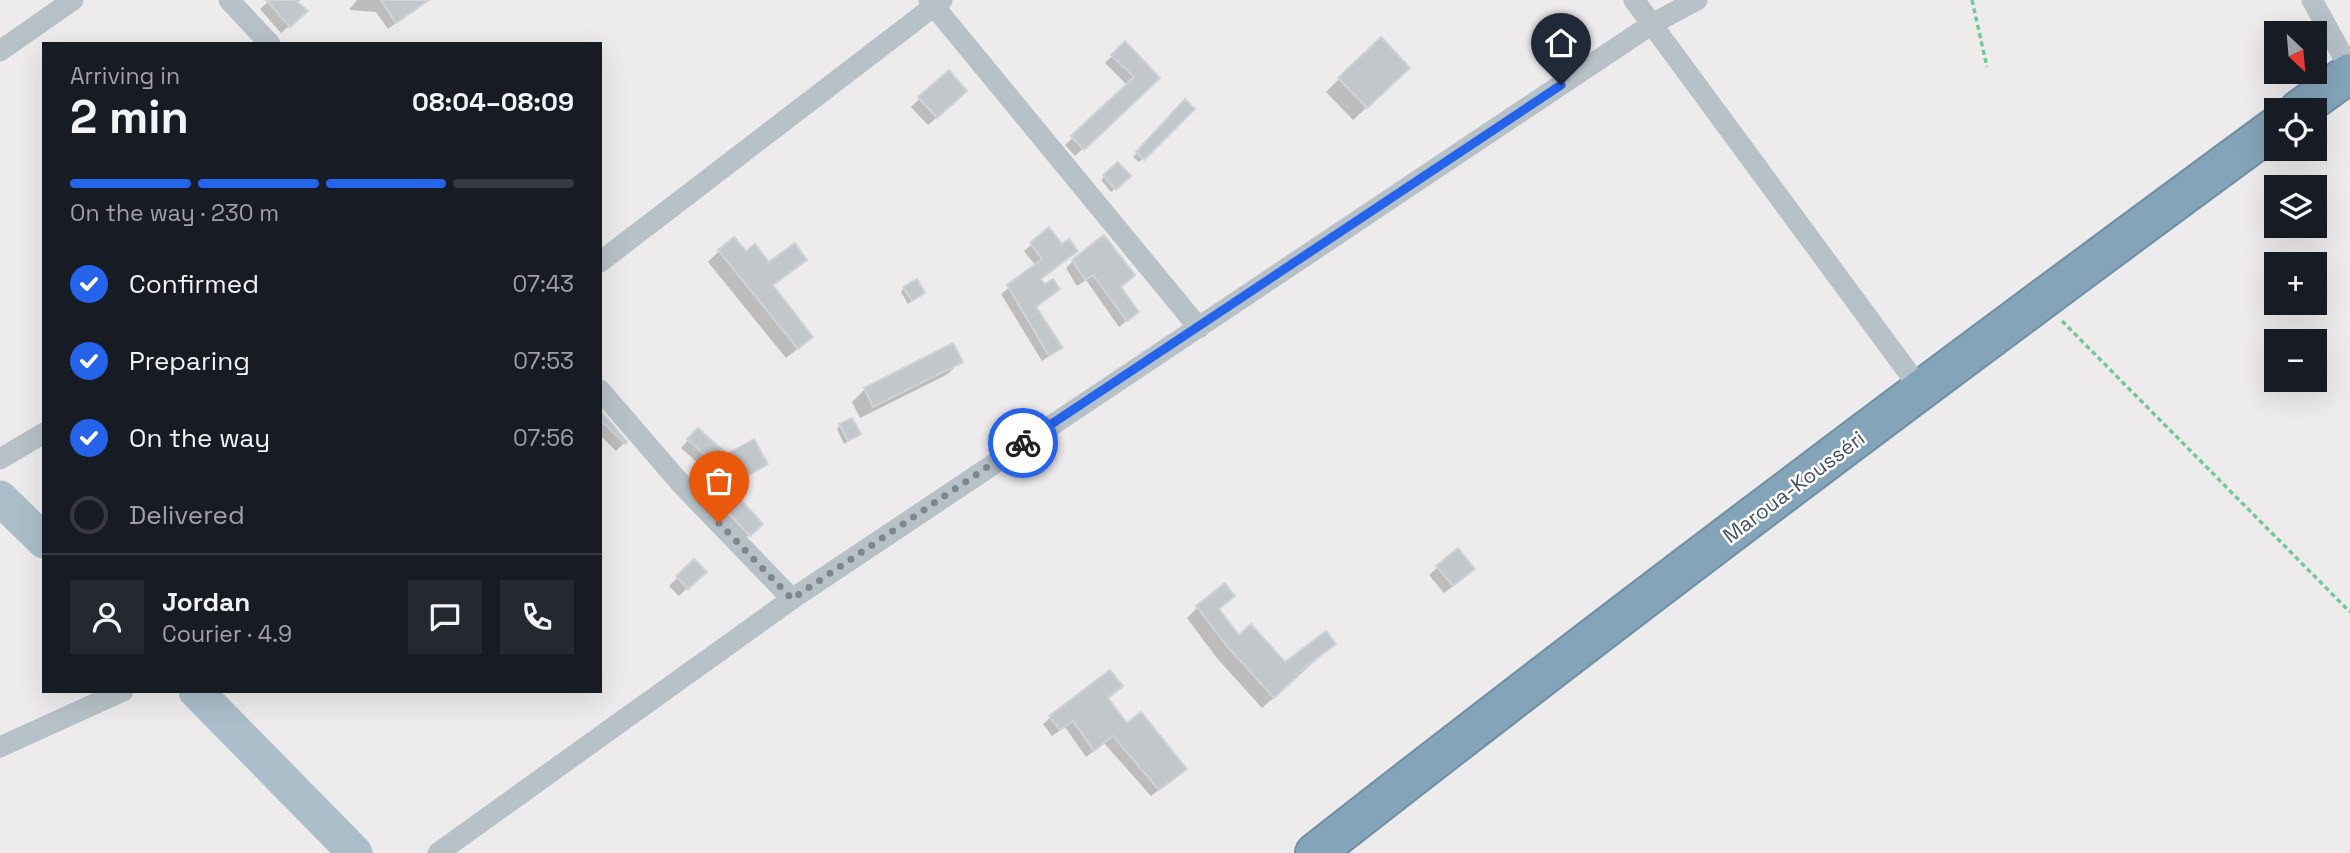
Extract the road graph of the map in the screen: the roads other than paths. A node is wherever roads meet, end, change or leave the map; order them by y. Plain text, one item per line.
1 (73, 0) edge
2 (229, 0) edge
3 (1634, 0) edge
4 (1697, 0) edge
5 (2312, 0) edge
6 (935, 2) edge
7 (1652, 24) junction
8 (268, 42) edge
9 (0, 51) edge
10 (2350, 71) edge
11 (2315, 98) edge
12 (2264, 136) edge
13 (602, 260) edge
14 (1199, 328) junction
15 (1922, 391) junction
16 (602, 392) edge
17 (42, 434) edge
18 (0, 460) edge
19 (0, 498) edge
20 (42, 539) edge
21 (792, 599) junction
22 (119, 693) edge
23 (197, 693) edge
24 (0, 747) edge
25 (355, 853) edge
26 (438, 853) edge
27 (1315, 853) edge

1 - 9 street
2 - 8 street
3 - 7 street
4 - 7 street
5 - 10 street
6 - 13 street
6 - 14 street
7 - 14 street
7 - 15 street
10 - 11 highway
12 - 15 highway, Maroua-Kousséri
14 - 21 street
15 - 27 highway, Maroua-Kousséri
16 - 21 street
17 - 18 street
19 - 20 main road
21 - 26 street
22 - 24 street
23 - 25 main road

